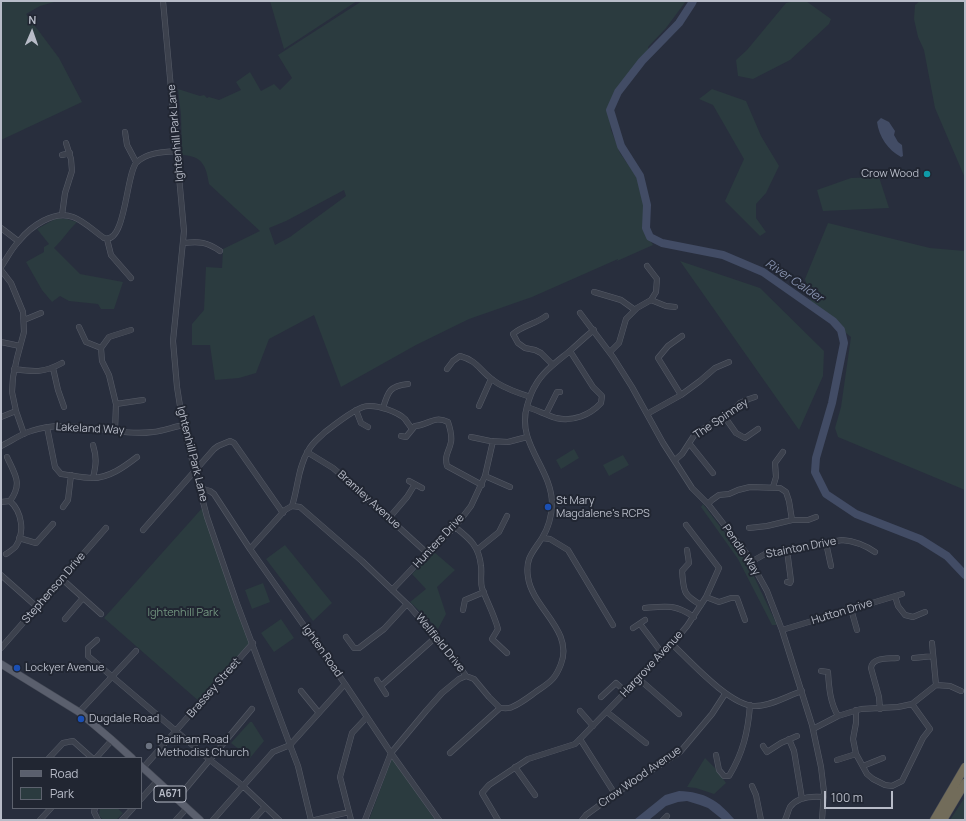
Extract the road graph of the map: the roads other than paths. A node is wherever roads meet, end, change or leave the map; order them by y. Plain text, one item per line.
1 (163, 1) edge
2 (125, 132) dead end
3 (66, 143) dead end
4 (178, 151) junction
5 (70, 153) junction
6 (62, 155) dead end
7 (136, 162) junction
8 (62, 215) junction
9 (1, 228) edge
10 (107, 239) junction
11 (18, 241) junction
12 (184, 243) junction
13 (220, 251) dead end
14 (647, 266) dead end
15 (1, 267) edge
16 (1, 270) edge
17 (131, 278) dead end
18 (594, 292) dead end
19 (651, 300) junction
20 (675, 307) dead end
21 (635, 310) junction
22 (42, 313) dead end
23 (580, 313) dead end
24 (546, 316) dead end
25 (24, 320) junction
26 (79, 327) dead end
27 (131, 330) dead end
28 (594, 330) junction
29 (682, 336) dead end
30 (1, 342) edge
31 (20, 346) junction
32 (101, 348) junction
33 (570, 351) junction
34 (610, 352) junction
35 (729, 362) dead end
36 (62, 363) dead end
37 (552, 364) junction
38 (53, 368) junction
39 (14, 369) junction
40 (447, 369) dead end
41 (491, 379) junction
42 (408, 384) dead end
43 (560, 392) dead end
44 (679, 396) junction
45 (530, 397) junction
46 (755, 398) dead end
47 (143, 400) dead end
48 (116, 404) junction
49 (479, 406) dead end
50 (64, 407) dead end
51 (527, 407) junction
52 (383, 408) junction
53 (356, 410) junction
54 (16, 411) junction
55 (546, 414) junction
56 (647, 414) junction
57 (724, 416) junction
58 (1, 417) edge
59 (183, 425) junction
60 (47, 427) junction
61 (368, 427) dead end
62 (412, 429) junction
63 (758, 429) dead end
64 (116, 431) junction
65 (24, 434) junction
66 (401, 436) dead end
67 (471, 437) dead end
68 (527, 437) junction
69 (493, 441) junction
70 (689, 443) junction
71 (93, 445) dead end
72 (1, 446) edge
73 (307, 452) junction
74 (783, 452) dead end
75 (7, 457) dead end
76 (137, 457) dead end
77 (675, 460) junction
78 (196, 470) junction
79 (712, 473) dead end
80 (71, 475) junction
81 (485, 476) junction
82 (93, 478) junction
83 (409, 481) dead end
84 (415, 484) junction
85 (482, 485) junction
86 (510, 487) dead end
87 (773, 487) junction
88 (200, 488) junction
89 (422, 488) dead end
90 (10, 501) junction
91 (1, 502) edge
92 (708, 504) junction
93 (292, 506) junction
94 (63, 507) dead end
95 (283, 513) junction
96 (507, 516) dead end
97 (816, 517) dead end
98 (389, 518) junction
99 (792, 520) junction
100 (54, 524) dead end
101 (686, 525) dead end
102 (455, 527) junction
103 (106, 528) dead end
104 (749, 528) dead end
105 (143, 530) dead end
106 (19, 538) junction
107 (542, 538) junction
108 (826, 543) junction
109 (250, 549) junction
110 (478, 549) junction
111 (687, 550) dead end
112 (787, 550) junction
113 (875, 552) dead end
114 (427, 553) junction
115 (6, 554) dead end
116 (750, 562) junction
117 (831, 566) dead end
118 (1, 575) edge
119 (62, 579) junction
120 (787, 582) dead end
121 (392, 590) junction
122 (484, 592) junction
123 (902, 594) dead end
124 (894, 596) junction
125 (706, 597) junction
126 (83, 598) junction
127 (407, 604) junction
128 (701, 605) junction
129 (37, 607) junction
130 (645, 608) dead end
131 (850, 609) junction
132 (463, 610) dead end
133 (925, 612) dead end
134 (101, 614) dead end
135 (694, 617) junction
136 (65, 619) dead end
137 (645, 620) dead end
138 (745, 620) dead end
139 (640, 624) junction
140 (613, 625) dead end
141 (633, 628) dead end
142 (782, 630) junction
143 (857, 630) dead end
144 (346, 637) dead end
145 (436, 637) junction
146 (97, 640) dead end
147 (253, 643) junction
148 (932, 643) dead end
149 (672, 644) junction
150 (1, 648) edge
151 (136, 651) dead end
152 (507, 653) dead end
153 (662, 653) junction
154 (934, 656) junction
155 (897, 658) dead end
156 (914, 658) dead end
157 (1, 664) edge
158 (821, 671) dead end
159 (112, 676) junction
160 (466, 676) junction
161 (639, 679) junction
162 (377, 680) dead end
163 (345, 684) junction
164 (936, 685) junction
165 (381, 686) junction
166 (301, 691) dead end
167 (802, 691) junction
168 (962, 691) dead end
169 (626, 692) junction
170 (386, 694) dead end
171 (725, 694) junction
172 (601, 697) dead end
173 (912, 704) junction
174 (750, 705) junction
175 (500, 708) junction
176 (252, 709) dead end
177 (880, 709) junction
178 (580, 710) dead end
179 (856, 710) junction
180 (79, 712) junction
181 (607, 712) junction
182 (318, 714) junction
183 (679, 714) dead end
184 (838, 716) junction
185 (367, 717) junction
186 (593, 726) junction
187 (812, 729) junction
188 (176, 731) junction
189 (797, 736) dead end
190 (580, 739) junction
191 (789, 739) junction
192 (112, 740) junction
193 (646, 743) dead end
194 (290, 745) junction
195 (763, 746) dead end
196 (391, 753) junction
197 (450, 753) dead end
198 (856, 754) junction
199 (716, 755) dead end
200 (51, 757) edge
201 (91, 757) edge
202 (97, 757) edge
203 (131, 757) edge
204 (883, 758) dead end
205 (210, 760) junction
206 (837, 760) dead end
207 (862, 766) junction
208 (142, 767) edge
209 (515, 767) junction
210 (965, 767) edge
211 (157, 781) junction
212 (965, 783) edge
213 (243, 786) junction
214 (752, 786) dead end
215 (615, 794) junction
216 (535, 795) dead end
217 (824, 797) junction
218 (142, 798) edge
219 (176, 799) junction
220 (802, 799) junction
221 (265, 807) junction
222 (186, 808) junction
223 (50, 809) edge
224 (132, 809) edge
225 (95, 810) edge
226 (348, 812) junction
227 (40, 820) edge
228 (98, 820) edge
229 (122, 820) edge
230 (176, 820) edge
231 (200, 820) edge
232 (213, 820) edge
233 (253, 820) edge
234 (279, 820) edge
235 (311, 820) edge
236 (315, 820) edge
237 (351, 820) edge
238 (365, 820) edge
239 (439, 820) edge
240 (498, 820) edge
241 (582, 820) edge
242 (761, 820) edge
243 (785, 820) edge
244 (822, 820) edge
245 (934, 820) edge
246 (943, 820) edge

1 - 4 street, Ightenhill Park Lane
2 - 7 street
3 - 5 street
4 - 7 street
4 - 12 street, Ightenhill Park Lane
5 - 6 street
5 - 8 street
7 - 10 street
8 - 10 street
8 - 11 street
9 - 11 street
10 - 17 street
11 - 15 street
12 - 13 street
12 - 59 street, Ightenhill Park Lane
14 - 19 street
16 - 25 street
18 - 21 street
19 - 20 street
19 - 21 street
21 - 34 street
22 - 25 street
23 - 28 street, Pendle Way
24 - 37 street
25 - 31 street
26 - 32 street
27 - 32 street
28 - 33 street
28 - 34 street, Pendle Way
29 - 44 street
30 - 31 street
31 - 39 street
32 - 48 street
33 - 37 street
33 - 55 street
34 - 56 street, Pendle Way
35 - 44 street
36 - 38 street
37 - 45 street
38 - 39 street
38 - 50 street
39 - 54 street
40 - 41 street
41 - 45 street
41 - 49 street
42 - 52 street
43 - 55 street
44 - 56 street
45 - 51 street
46 - 57 street, The Spinney
47 - 48 street
48 - 64 street
51 - 55 street
51 - 68 street
52 - 53 street
52 - 62 street
53 - 61 street
53 - 73 street
54 - 58 street
54 - 65 street
56 - 77 street, Pendle Way
57 - 63 street
57 - 70 street, The Spinney
59 - 64 street, Lakeland Way
59 - 78 street, Ightenhill Park Lane
60 - 64 street, Lakeland Way
60 - 65 street, Lakeland Way
60 - 80 street
62 - 66 street
62 - 85 street
65 - 72 street, Lakeland Way
67 - 69 street
68 - 69 street
68 - 107 street
69 - 81 street, Hunters Drive
70 - 77 street, The Spinney
70 - 79 street
71 - 82 street
73 - 93 street
73 - 98 street, Bramley Avenue
74 - 87 street
75 - 90 street
76 - 82 street
77 - 92 street, Pendle Way
78 - 88 street, Ightenhill Park Lane
78 - 95 street
78 - 105 street
80 - 82 street
80 - 94 street
81 - 85 street, Hunters Drive
81 - 86 street
83 - 84 street
84 - 89 street
84 - 98 street
85 - 102 street, Hunters Drive
87 - 92 street
87 - 99 street
88 - 109 street, Ighten Road
88 - 147 street, Ightenhill Park Lane
90 - 91 street
90 - 106 street
92 - 116 street, Pendle Way
93 - 95 street
93 - 121 street, Wellfield Drive
95 - 109 street
96 - 110 street
97 - 99 street
98 - 114 street, Bramley Avenue
99 - 104 street
100 - 106 street
101 - 125 street, Hargrove Avenue
102 - 110 street
102 - 114 street, Hunters Drive
103 - 119 street, Stephenson Drive
106 - 115 street
107 - 140 street
107 - 175 street
108 - 112 street, Stainton Drive
108 - 113 street, Stainton Drive
108 - 117 street
109 - 163 street, Ighten Road
110 - 122 street
111 - 128 street
112 - 116 street, Stainton Drive
112 - 120 street
114 - 121 street, Hunters Drive
116 - 142 street, Pendle Way
118 - 129 street
119 - 126 street
119 - 129 street, Stephenson Drive
121 - 127 street, Wellfield Drive
122 - 132 street
122 - 152 street
123 - 124 street, Hutton Drive
124 - 131 street, Hutton Drive
124 - 133 street
125 - 128 street, Hargrove Avenue
125 - 138 street
126 - 134 street
126 - 136 street
127 - 144 street
127 - 145 street, Wellfield Drive
128 - 135 street, Hargrove Avenue
129 - 150 street, Stephenson Drive
130 - 135 street
131 - 142 street, Hutton Drive
131 - 143 street
135 - 149 street, Hargrove Avenue
137 - 139 street
139 - 141 street
139 - 153 street
142 - 167 street, Pendle Way
145 - 160 street, Wellfield Drive
145 - 165 street
146 - 159 street
147 - 188 street, Brassey Street
147 - 194 street, Ightenhill Park Lane
148 - 154 street
149 - 153 street, Hargrove Avenue
149 - 171 street
151 - 159 street
153 - 161 street, Hargrove Avenue
154 - 156 street
154 - 164 street
155 - 177 street
157 - 180 main road
158 - 184 street
159 - 180 street
159 - 188 street
160 - 175 street, Wellfield Drive
160 - 196 street
161 - 169 street, Hargrove Avenue
161 - 183 street
162 - 165 street
163 - 182 street
163 - 185 street, Ighten Road
164 - 168 street
164 - 173 street
165 - 170 street
166 - 182 street
167 - 174 street
167 - 187 street, Pendle Way
169 - 172 street
169 - 181 street, Hargrove Avenue
171 - 174 street
171 - 215 street, Crow Wood Avenue
173 - 177 street
173 - 207 street
174 - 199 street
175 - 197 street
176 - 205 street
177 - 179 street
178 - 186 street
179 - 184 street
179 - 198 street
180 - 192 main road
181 - 186 street, Hargrove Avenue
181 - 193 street
182 - 194 street
184 - 187 street
185 - 196 street, Ighten Road
185 - 226 street
186 - 190 street, Hargrove Avenue
187 - 217 street, Pendle Way
188 - 205 street
188 - 208 street, Brassey Street
189 - 191 street
190 - 209 street, Hargrove Avenue
190 - 215 street
191 - 195 street
191 - 220 street
192 - 202 street
192 - 203 main road
194 - 213 street
194 - 235 street, Ightenhill Park Lane
196 - 238 street
196 - 239 street, Ighten Road
198 - 206 street
198 - 207 street
200 - 201 street
204 - 207 street
205 - 213 street
205 - 219 street
208 - 211 main road, A671
209 - 216 street
209 - 240 street, Hargrove Avenue
210 - 245 highway
211 - 218 street
211 - 219 main road, A671
212 - 246 highway
213 - 221 street
213 - 232 street
214 - 242 street
215 - 241 street, Crow Wood Avenue
217 - 220 street
217 - 244 street, Pendle Way
219 - 222 main road, A671
220 - 243 street
221 - 233 street
221 - 234 street
222 - 230 street
222 - 231 main road, A671
223 - 227 street
224 - 229 street
225 - 228 street
226 - 236 street
226 - 237 street

